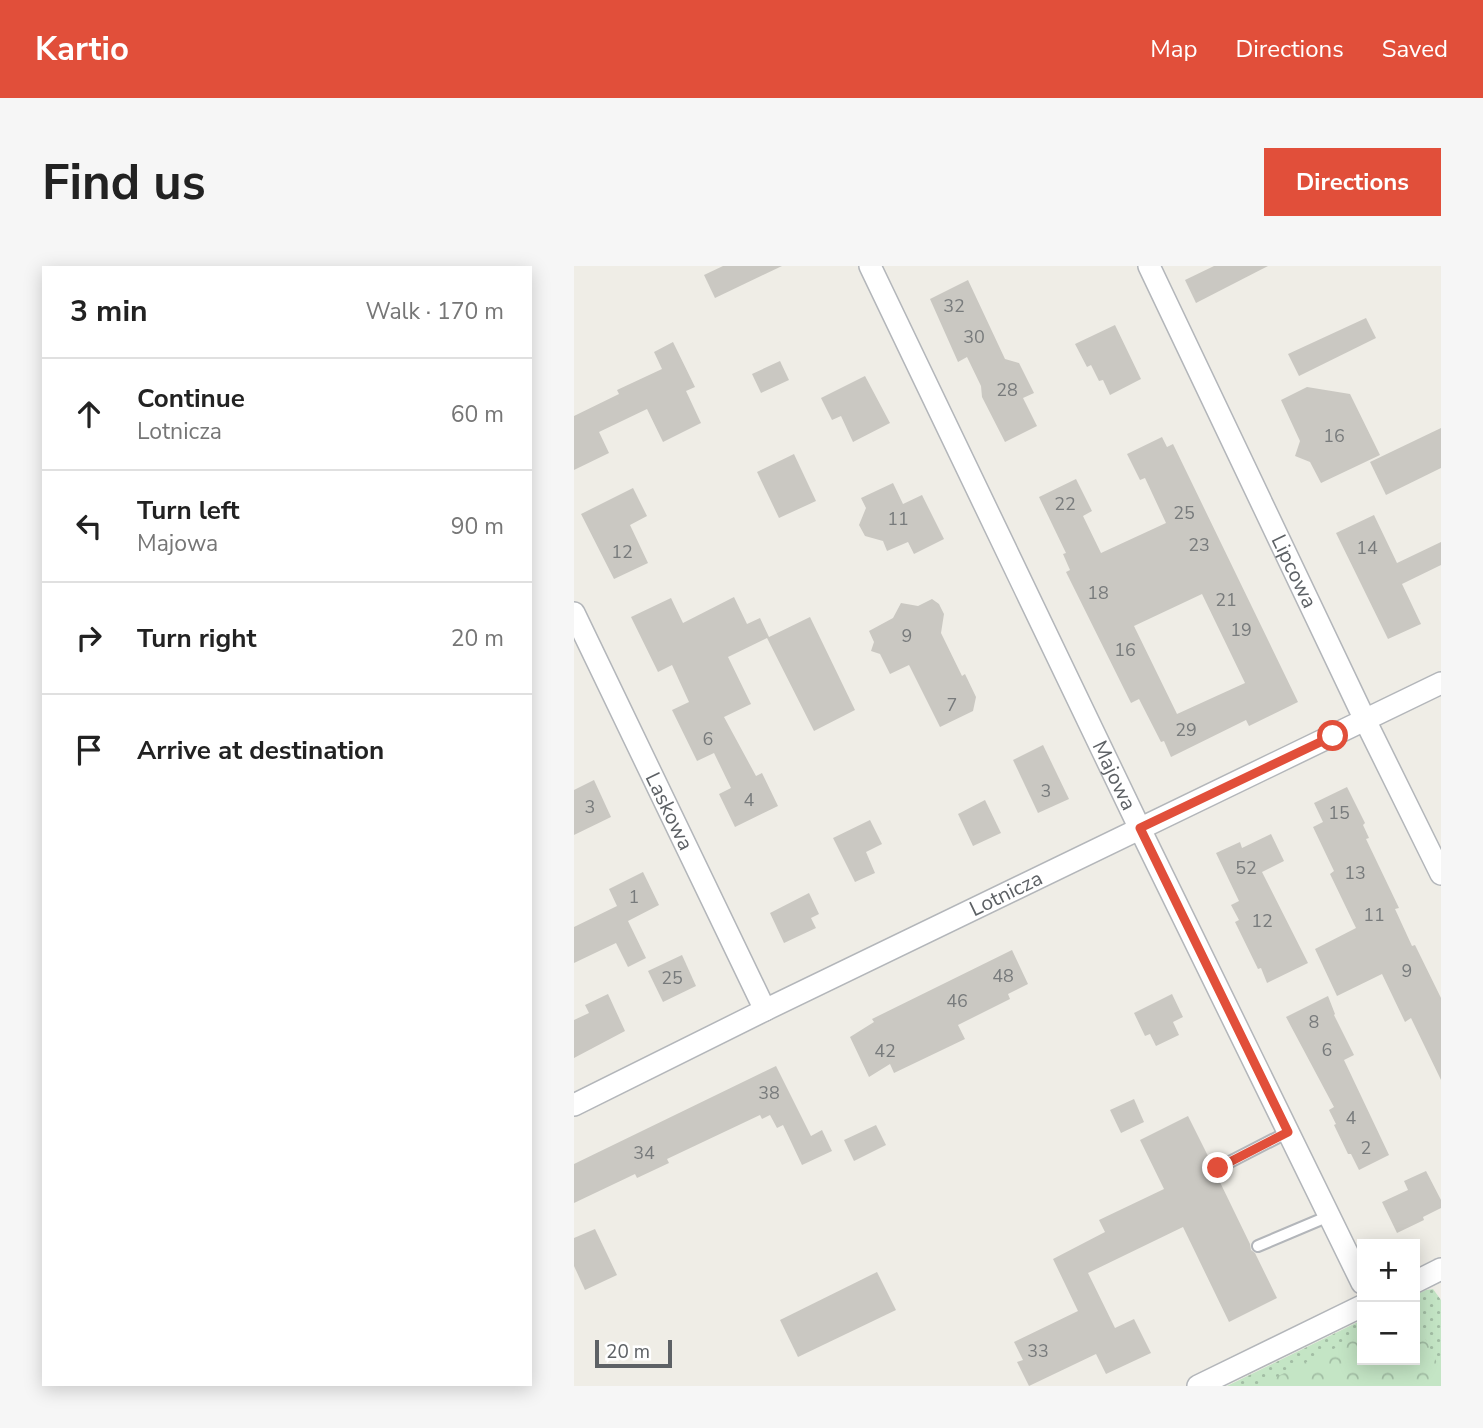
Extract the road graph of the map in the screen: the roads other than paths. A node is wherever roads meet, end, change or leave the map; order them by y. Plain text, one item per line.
1 (870, 266) edge
2 (1149, 266) edge
3 (574, 613) edge
4 (1441, 683) edge
5 (1365, 720) junction
6 (1140, 828) junction
7 (1441, 874) edge
8 (765, 1010) junction
9 (574, 1105) edge
10 (1288, 1132) junction
11 (1218, 1168) dead end
12 (1329, 1216) junction
13 (1258, 1246) dead end
14 (1441, 1269) edge
15 (1357, 1273) edge
16 (1420, 1280) edge
17 (1357, 1308) edge
18 (1198, 1386) edge

1 - 6 street, Majowa
2 - 5 street, Lipcowa
3 - 8 street, Laskowa
4 - 5 street, Lotnicza
5 - 6 street, Lotnicza
5 - 7 street, Lipcowa
6 - 8 street, Lotnicza
6 - 10 street, Majowa
8 - 9 street, Lotnicza
10 - 11 lane
10 - 12 street, Majowa
12 - 13 lane
12 - 15 street, Majowa
14 - 16 street
17 - 18 street

